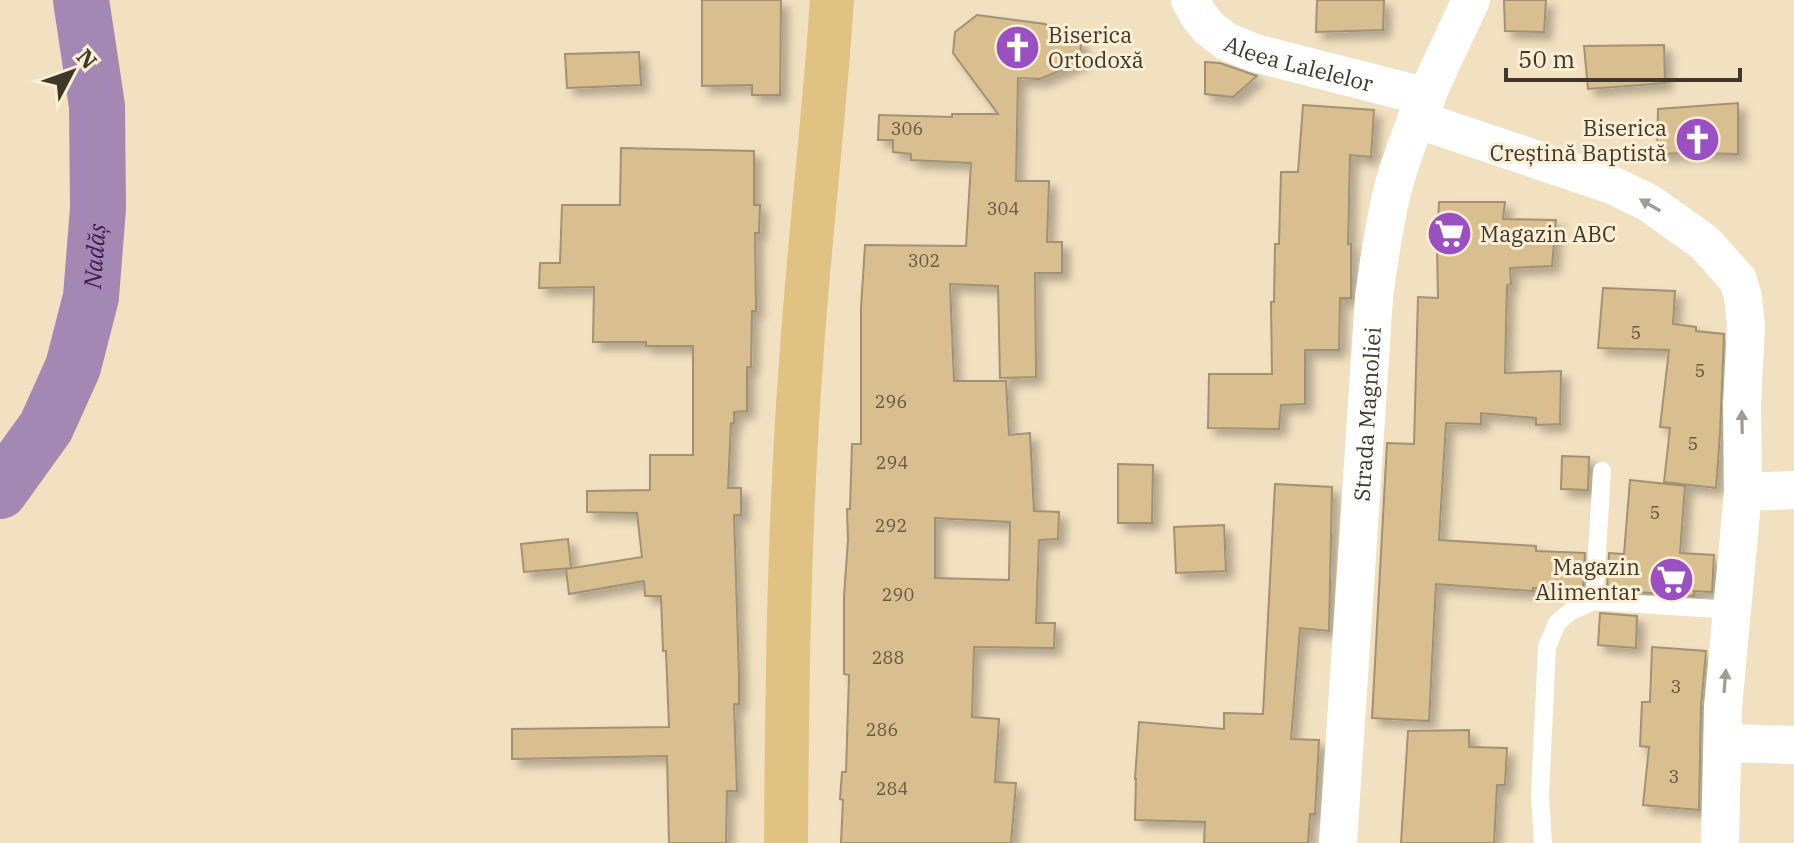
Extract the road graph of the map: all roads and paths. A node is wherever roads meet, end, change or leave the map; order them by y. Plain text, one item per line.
1 (832, 0) edge
2 (1190, 0) edge
3 (1471, 0) edge
4 (1422, 108) junction
5 (1602, 471) dead end
6 (1794, 490) edge
7 (1743, 492) junction
8 (1594, 601) junction
9 (1731, 610) junction
10 (1723, 743) junction
11 (1794, 745) edge
12 (786, 843) edge
13 (1338, 843) edge
14 (1543, 843) edge
15 (1720, 843) edge

1 - 12 main road
2 - 4 street, Aleea Lalelelor
3 - 4 street, Strada Magnoliei
7 -> 4 street, Aleea Lalelelor
4 - 13 street, Strada Magnoliei
5 - 8 lane
6 - 7 street
7 - 9 street, Aleea Lalelelor
8 - 9 lane
8 - 14 lane
10 -> 9 street, Aleea Lalelelor
10 - 11 street
10 - 15 street, Aleea Lalelelor

